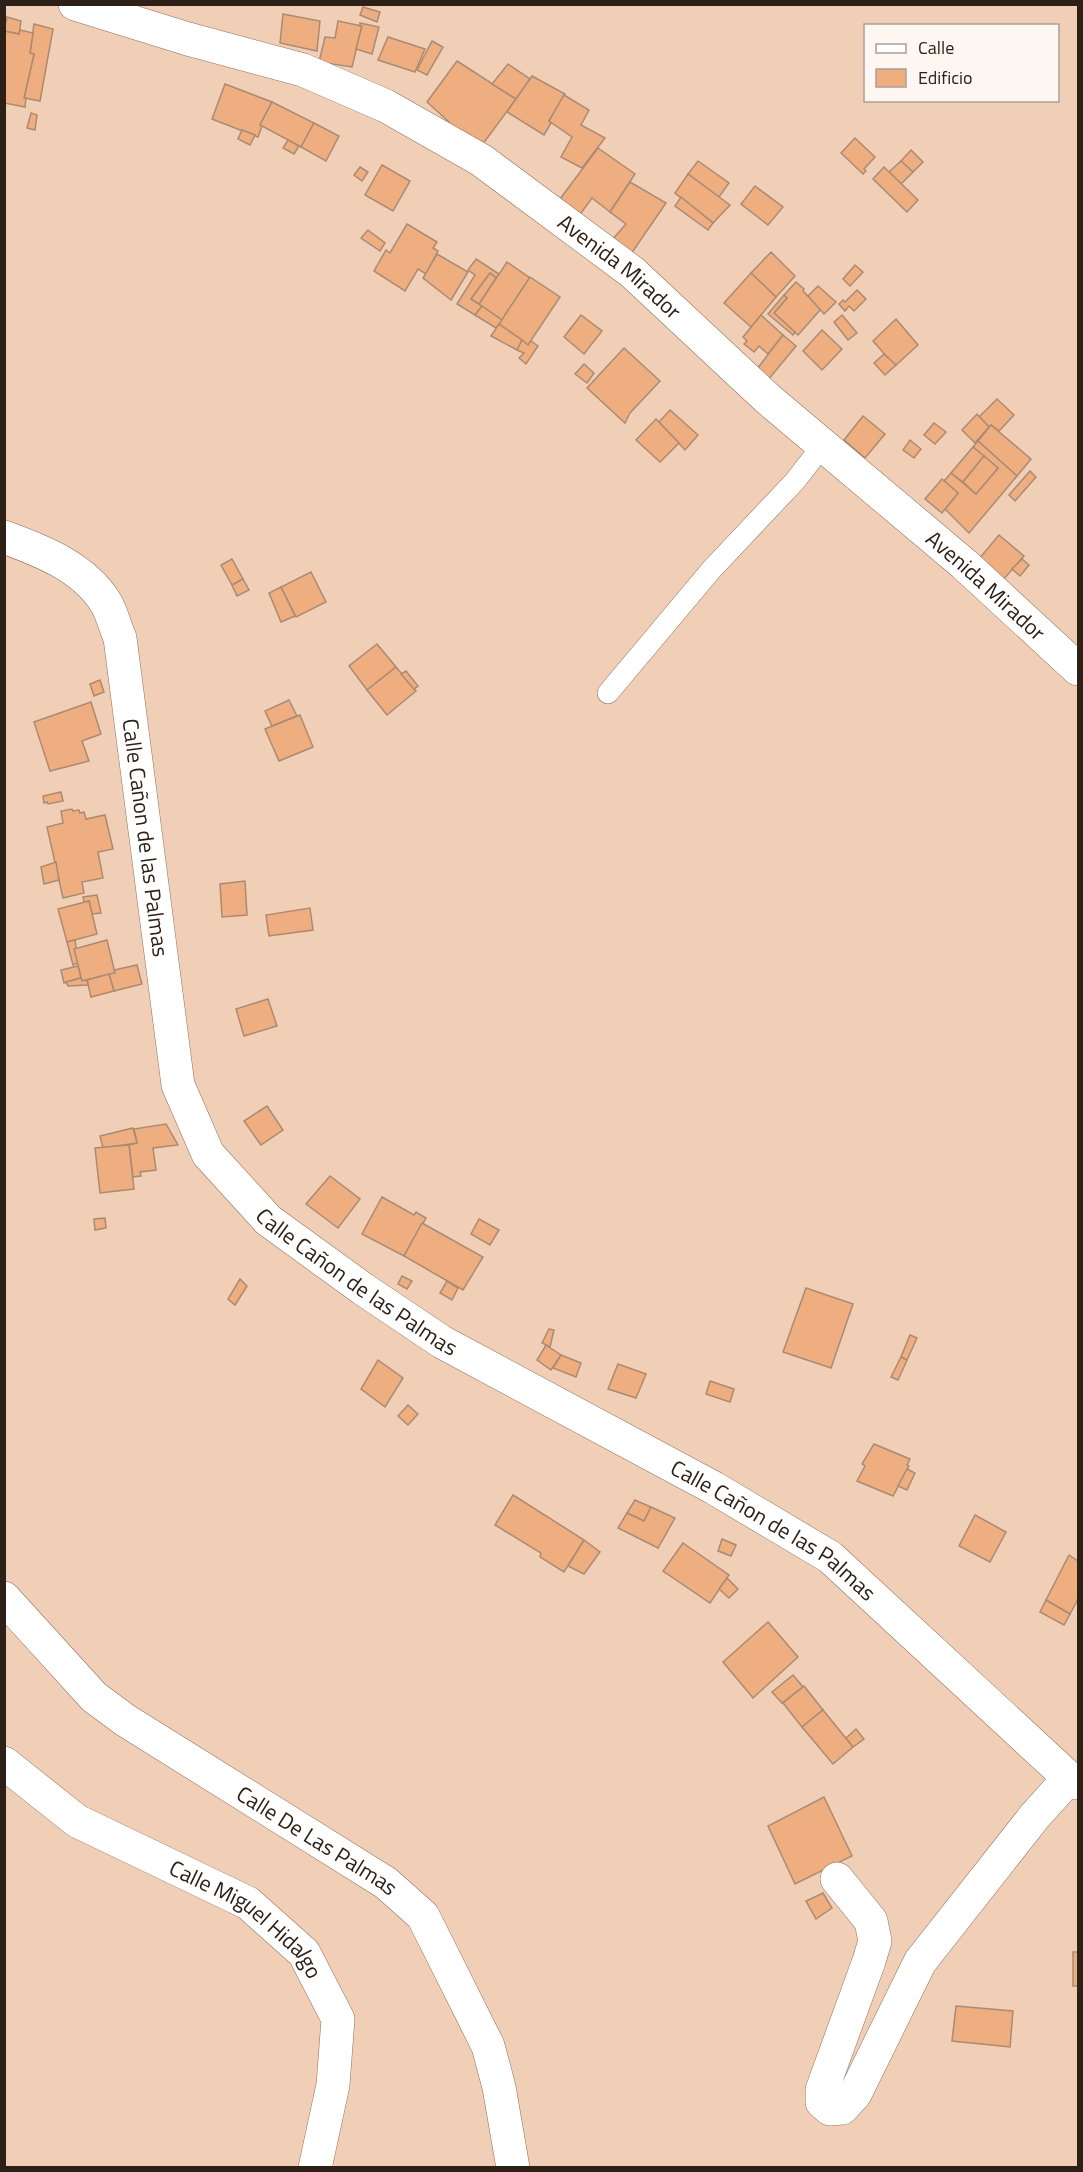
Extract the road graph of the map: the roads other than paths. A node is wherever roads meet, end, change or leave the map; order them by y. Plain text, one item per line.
1 (75, 4) edge
2 (823, 445) junction
3 (4, 537) edge
4 (1078, 669) edge
5 (608, 693) dead end
6 (4, 1598) edge
7 (4, 1763) edge
8 (1074, 1781) edge
9 (837, 1879) dead end
10 (315, 2168) edge
11 (513, 2168) edge

1 - 2 street, Avenida Mirador
2 - 4 street, Avenida Mirador
2 - 5 lane
3 - 8 street, Calle Cañon de las Palmas
6 - 11 street, Calle De Las Palmas
7 - 10 street, Calle Miguel Hidalgo
8 - 9 street

